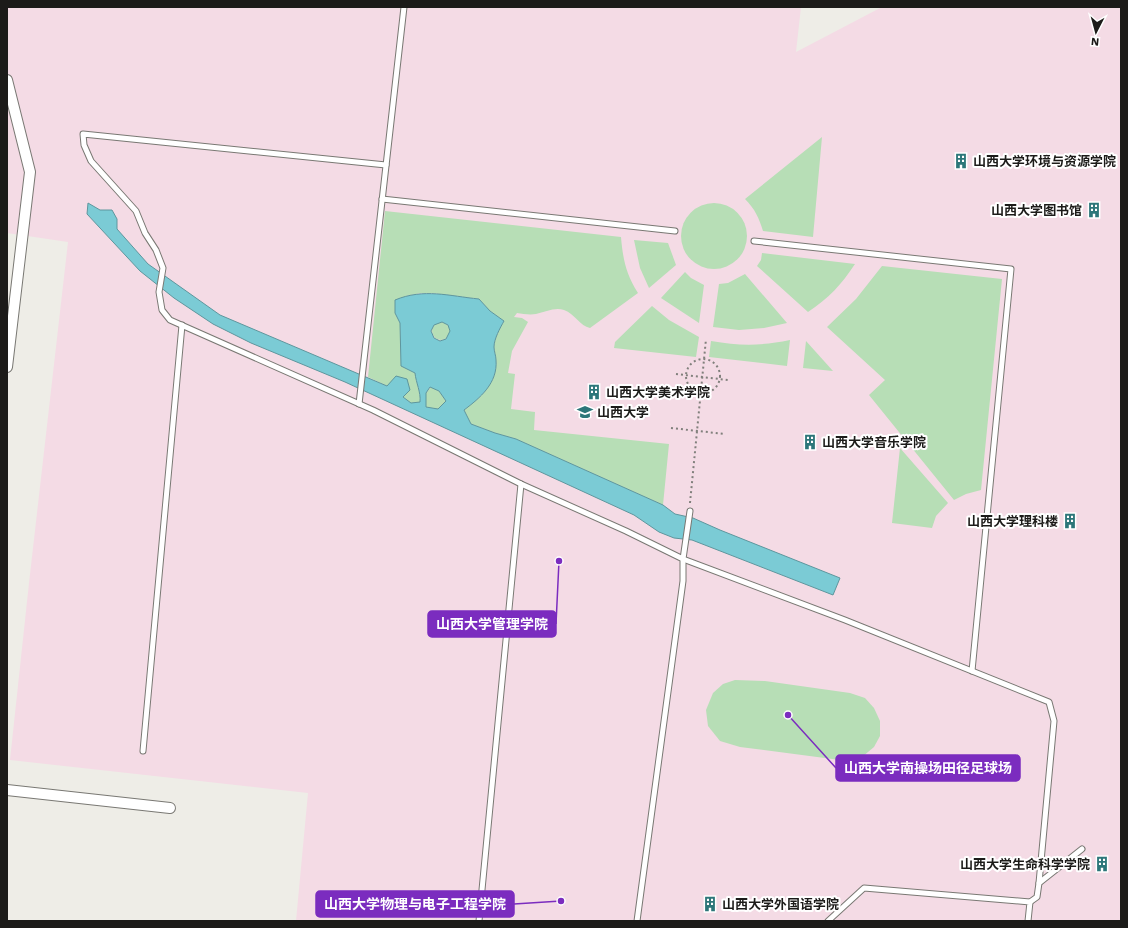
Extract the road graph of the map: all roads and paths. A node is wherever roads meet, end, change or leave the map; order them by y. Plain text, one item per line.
1 (404, 7) edge
2 (7, 80) edge
3 (386, 165) junction
4 (382, 199) junction
5 (675, 231) dead end
6 (754, 241) dead end
7 (182, 325) junction
8 (706, 339) dead end
9 (7, 367) edge
10 (676, 374) dead end
11 (685, 375) junction
12 (720, 379) junction
13 (728, 380) dead end
14 (359, 404) junction
15 (671, 428) dead end
16 (725, 434) dead end
17 (521, 484) junction
18 (690, 511) joint
19 (683, 559) junction
20 (972, 671) junction
21 (143, 751) dead end
22 (7, 790) edge
23 (170, 808) dead end
24 (1082, 850) dead end
25 (1039, 883) junction
26 (1030, 902) junction
27 (479, 921) edge
28 (637, 921) edge
29 (828, 921) edge
30 (1028, 921) edge

1 - 3 lane
2 - 9 street
3 - 4 lane
3 - 7 lane
4 - 5 lane
4 - 14 lane
6 - 20 lane
7 - 14 lane
7 - 21 lane
8 - 18 path
10 - 11 path, bridge
11 - 12 path, bridge
11 - 12 path, bridge
11 - 12 path, bridge
12 - 13 path, bridge
14 - 17 lane
15 - 16 path, bridge
17 - 19 lane
17 - 27 lane
18 - 19 lane
19 - 20 lane
19 - 28 lane
20 - 25 lane
22 - 23 street
24 - 25 lane
25 - 26 lane
26 - 29 lane
26 - 30 lane

